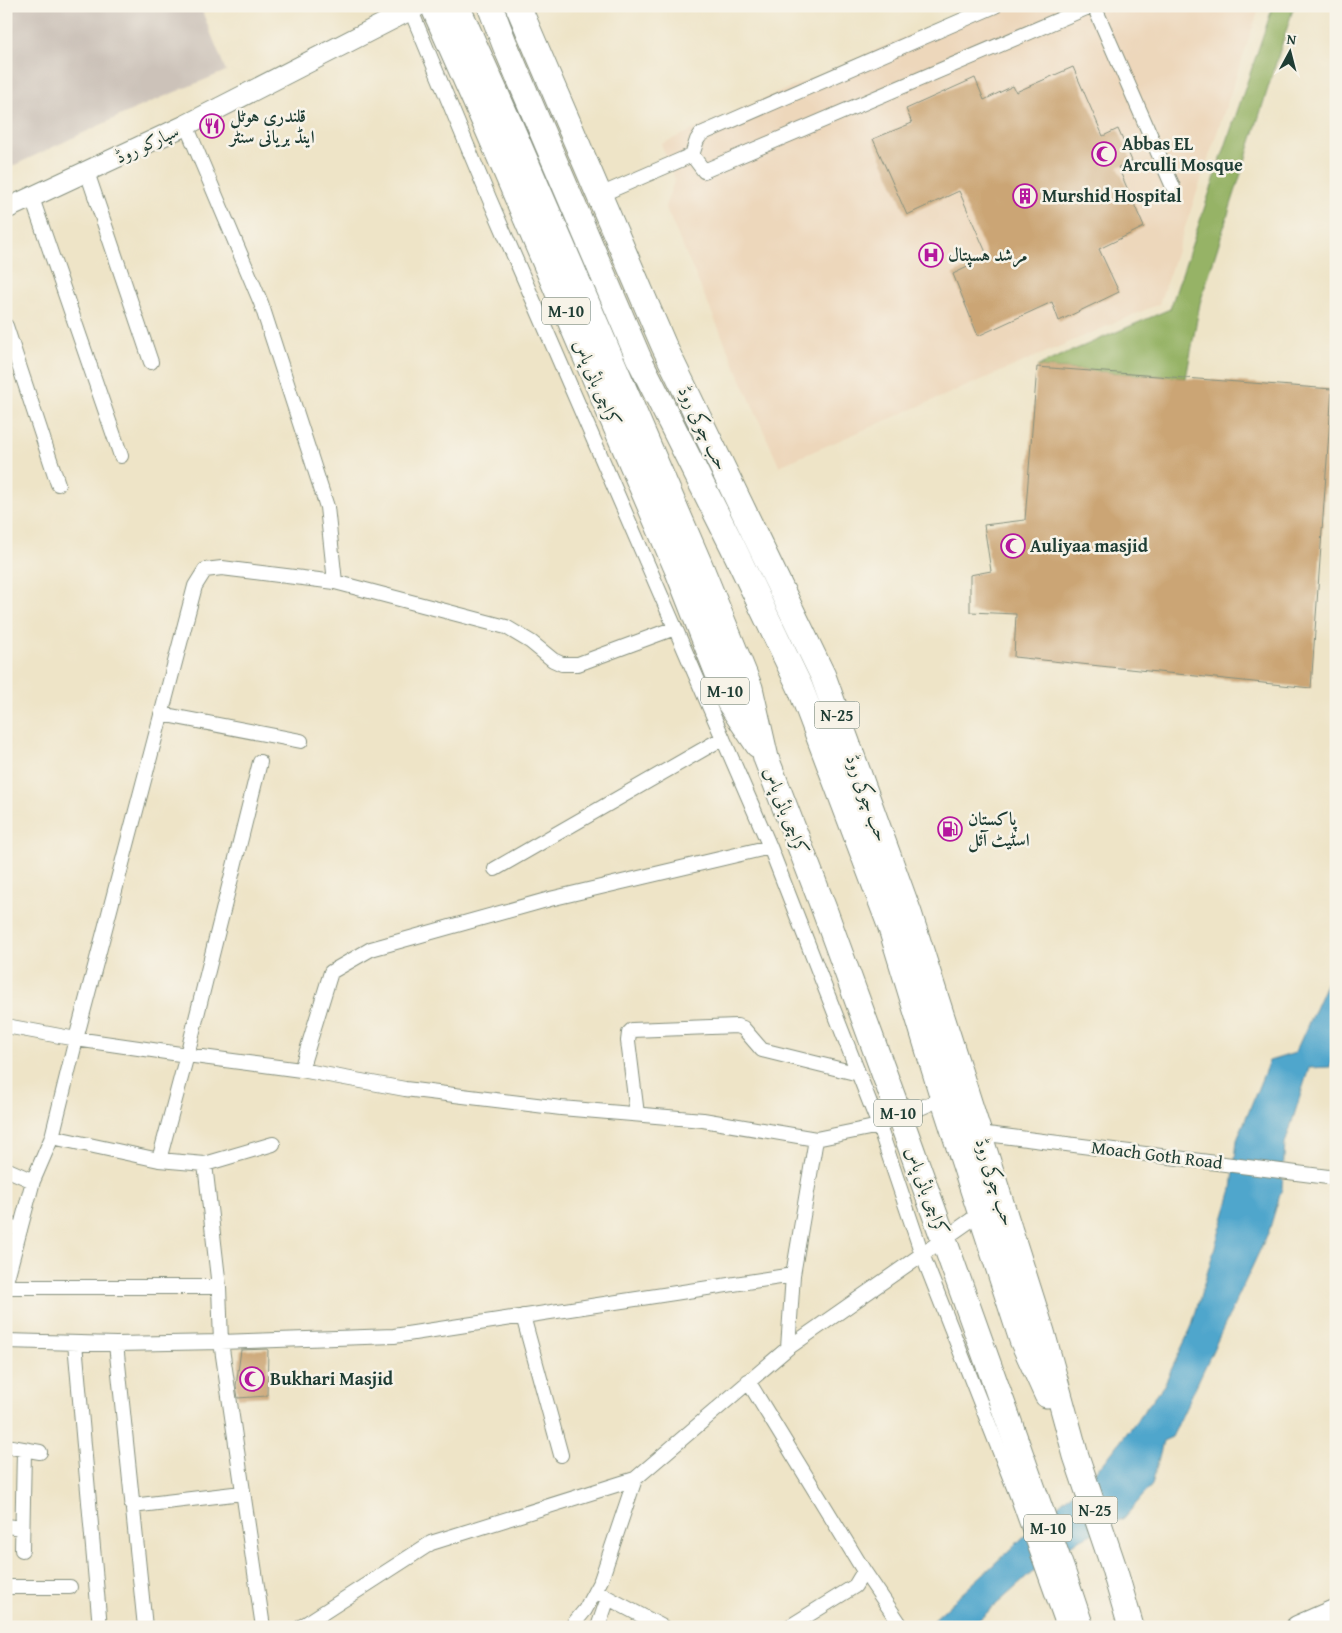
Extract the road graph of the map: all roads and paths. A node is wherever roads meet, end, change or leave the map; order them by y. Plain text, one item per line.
1 (457, 6) edge
2 (490, 6) edge
3 (518, 6) edge
4 (995, 6) edge
5 (1092, 6) edge
6 (418, 7) edge
7 (186, 125) junction
8 (692, 155) junction
9 (87, 172) junction
10 (1173, 187) dead end
11 (600, 195) junction
12 (32, 198) junction
13 (6, 209) edge
14 (6, 326) edge
15 (150, 362) dead end
16 (121, 456) dead end
17 (58, 484) dead end
18 (335, 582) junction
19 (709, 616) junction
20 (675, 628) junction
21 (161, 714) junction
22 (723, 738) junction
23 (301, 742) dead end
24 (260, 762) dead end
25 (770, 847) junction
26 (495, 869) dead end
27 (6, 1026) edge
28 (76, 1039) junction
29 (187, 1056) junction
30 (301, 1070) junction
31 (859, 1074) junction
32 (943, 1098) junction
33 (638, 1114) junction
34 (890, 1121) junction
35 (979, 1133) junction
36 (52, 1138) junction
37 (816, 1139) junction
38 (273, 1144) dead end
39 (159, 1160) junction
40 (205, 1164) junction
41 (6, 1169) edge
42 (1336, 1178) edge
43 (34, 1181) junction
44 (981, 1213) junction
45 (6, 1225) edge
46 (20, 1230) junction
47 (944, 1239) junction
48 (922, 1254) junction
49 (793, 1275) junction
50 (6, 1282) edge
51 (6, 1287) edge
52 (219, 1287) junction
53 (523, 1316) junction
54 (6, 1341) edge
55 (222, 1342) junction
56 (75, 1343) junction
57 (116, 1344) junction
58 (788, 1348) junction
59 (748, 1381) junction
60 (6, 1446) edge
61 (24, 1450) junction
62 (40, 1452) dead end
63 (561, 1455) dead end
64 (1078, 1463) junction
65 (635, 1479) junction
66 (1024, 1488) junction
67 (242, 1493) junction
68 (132, 1506) junction
69 (6, 1526) edge
70 (22, 1528) junction
71 (22, 1550) dead end
72 (1111, 1558) junction
73 (864, 1571) junction
74 (1057, 1581) junction
75 (6, 1587) edge
76 (70, 1588) dead end
77 (595, 1592) junction
78 (608, 1598) junction
79 (1336, 1610) edge
80 (100, 1627) edge
81 (145, 1627) edge
82 (262, 1627) edge
83 (301, 1627) edge
84 (571, 1627) edge
85 (598, 1627) edge
86 (663, 1627) edge
87 (788, 1627) edge
88 (902, 1627) edge
89 (1064, 1627) edge
90 (1081, 1627) edge
91 (1131, 1627) edge
92 (1140, 1627) edge
93 (1297, 1627) edge

1 - 19 highway, کراچی بائی پاس / M-10
2 - 32 highway
3 - 11 highway, حب چوکی روڈ / N-25
4 - 8 street
5 - 8 street
5 - 10 street
6 - 7 street, سپارکو روڈ
6 - 19 highway, کراچی بائی پاس / M-10
6 - 20 street
7 - 9 street, سپارکو روڈ
7 - 18 street
8 - 11 street
9 - 12 street, سپارکو روڈ
9 - 15 street
11 - 35 highway, حب چوکی روڈ / N-25
12 - 13 street, سپارکو روڈ
12 - 16 street
14 - 17 street
18 - 20 street
18 - 21 street
19 - 34 highway, کراچی بائی پاس / M-10
20 - 22 street
21 - 23 street
21 - 28 street
22 - 25 street
22 - 26 street
24 - 29 street
25 - 30 street
25 - 31 street
27 - 28 street
28 - 29 street
28 - 36 street
29 - 30 street
29 - 39 street
30 - 33 street
31 - 33 street
31 - 34 street
32 - 34 street
32 - 44 highway
33 - 37 street
34 - 37 street
34 - 47 highway, کراچی بائی پاس / M-10
34 - 48 street
35 - 42 street, Moach Goth Road
35 - 64 highway, حب چوکی روڈ / N-25
36 - 39 street
36 - 43 street
37 - 49 street
38 - 40 street
39 - 40 street
40 - 52 street
41 - 43 street
43 - 46 street
44 - 47 street
44 - 64 highway
45 - 46 street
46 - 50 street
47 - 48 street
47 - 66 highway, کراچی بائی پاس / M-10
48 - 58 street
48 - 66 street
49 - 53 street
49 - 58 street
51 - 52 street
52 - 55 street
53 - 55 street
53 - 63 street
54 - 56 street
55 - 57 street
55 - 67 street
56 - 57 street
56 - 80 street
57 - 68 street
58 - 59 street
59 - 65 street
59 - 73 street
60 - 61 street
61 - 62 street
61 - 70 street
64 - 72 highway, حب چوکی روڈ / N-25
65 - 77 street
65 - 83 street
66 - 74 highway, کراچی بائی پاس / M-10
67 - 68 street
67 - 82 street
68 - 81 street
69 - 70 street
70 - 71 street
72 - 91 highway, حب چوکی روڈ / N-25
72 - 92 highway, حب چوکی روڈ / N-25
73 - 87 street
73 - 88 street
74 - 89 street
74 - 90 highway, کراچی بائی پاس / M-10
75 - 76 street
77 - 78 street
77 - 84 street
78 - 85 street
78 - 86 street
79 - 93 main road

